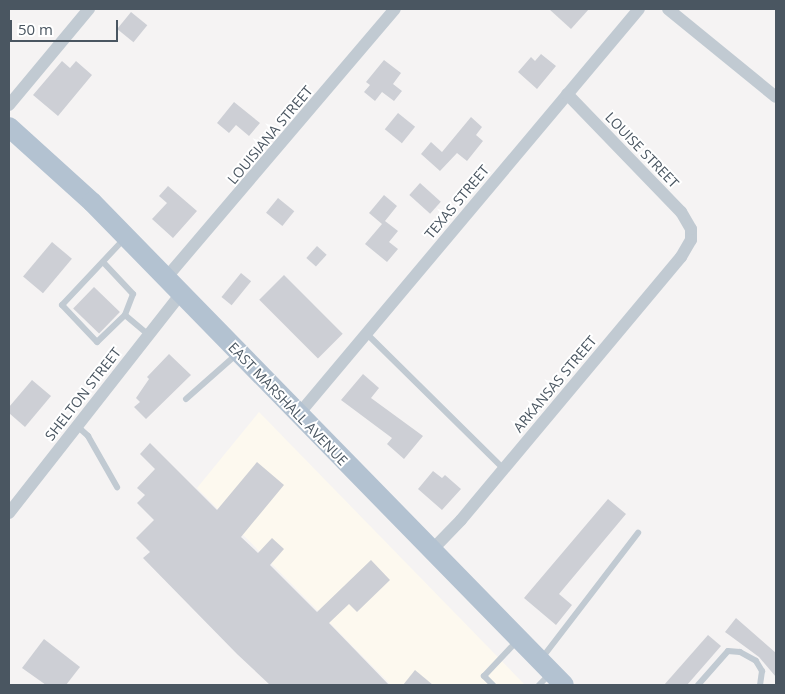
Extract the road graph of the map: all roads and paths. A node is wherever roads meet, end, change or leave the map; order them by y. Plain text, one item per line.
1 (89, 9) edge
2 (395, 9) edge
3 (639, 9) edge
4 (668, 9) edge
5 (567, 94) junction
6 (776, 97) edge
7 (9, 105) edge
8 (9, 126) edge
9 (691, 229) joint
10 (126, 237) junction
11 (102, 262) junction
12 (166, 278) junction
13 (181, 294) junction
14 (125, 315) junction
15 (367, 334) junction
16 (149, 335) junction
17 (238, 353) junction
18 (186, 399) dead end
19 (298, 415) junction
20 (77, 426) junction
21 (504, 468) junction
22 (117, 487) dead end
23 (9, 513) edge
24 (638, 532) dead end
25 (431, 551) junction
26 (518, 640) junction
27 (548, 676) edge
28 (493, 685) edge
29 (698, 685) edge
30 (760, 685) edge

1 - 7 street
2 - 12 street, LOUISIANA STREET
3 - 5 street, TEXAS STREET
4 - 6 street
5 - 9 street, LOUISE STREET
5 - 15 street, TEXAS STREET
8 - 10 main road, EAST MARSHALL AVENUE
9 - 21 street, ARKANSAS STREET
10 - 11 lane
10 - 12 main road, EAST MARSHALL AVENUE
11 - 14 lane
11 - 14 lane
12 - 13 main road, EAST MARSHALL AVENUE
13 - 16 street, SHELTON STREET
13 - 17 main road, EAST MARSHALL AVENUE
14 - 16 lane
15 - 19 street, TEXAS STREET
15 - 21 lane
16 - 20 street, SHELTON STREET
17 - 18 lane
17 - 19 main road, EAST MARSHALL AVENUE
19 - 25 main road, EAST MARSHALL AVENUE
20 - 22 lane
20 - 23 street, SHELTON STREET
21 - 25 street, ARKANSAS STREET
24 - 27 lane
25 - 26 main road, EAST MARSHALL AVENUE
26 - 27 main road, EAST MARSHALL AVENUE
26 - 28 lane
29 - 30 lane

